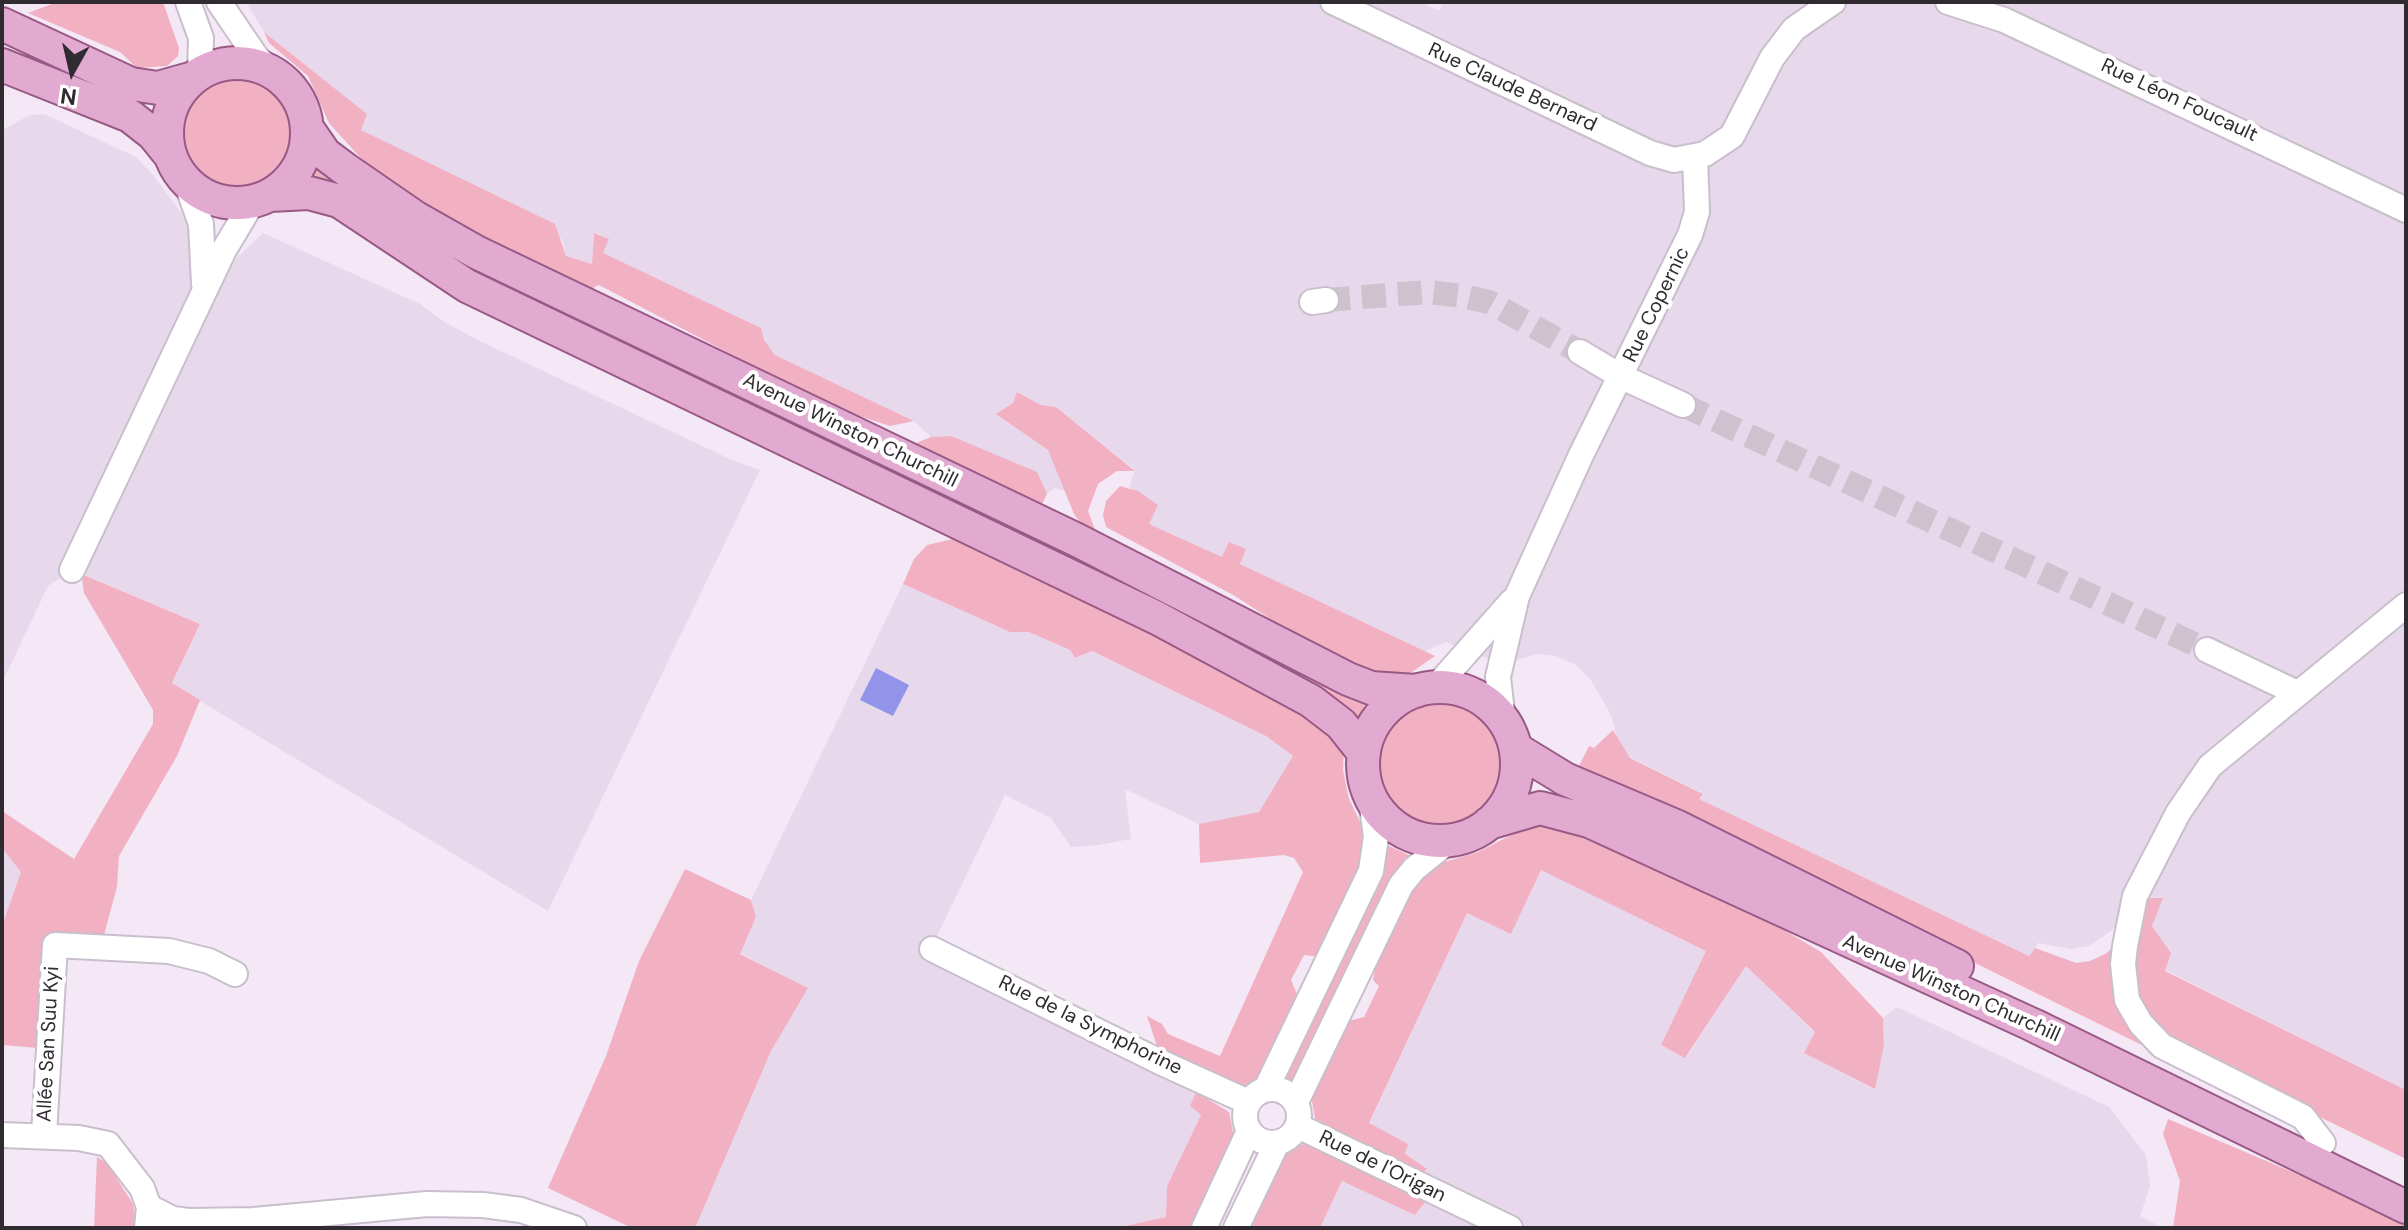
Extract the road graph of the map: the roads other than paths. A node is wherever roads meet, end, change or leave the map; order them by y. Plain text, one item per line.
1 (188, 2) edge
2 (219, 2) edge
3 (1333, 2) edge
4 (1802, 2) edge
5 (1833, 2) edge
6 (1948, 2) edge
7 (2, 24) edge
8 (1794, 29) junction
9 (2, 65) edge
10 (277, 75) junction
11 (195, 76) junction
12 (307, 128) junction
13 (1695, 157) junction
14 (178, 169) junction
15 (264, 197) junction
16 (2406, 210) edge
17 (204, 290) junction
18 (1580, 352) tunnel mouth
19 (1622, 377) junction
20 (1683, 405) tunnel mouth
21 (72, 570) dead end
22 (1517, 596) junction
23 (2406, 605) edge
24 (2207, 650) tunnel mouth
25 (1425, 689) junction
26 (2297, 693) junction
27 (1510, 735) junction
28 (1364, 753) junction
29 (1371, 799) junction
30 (1489, 823) junction
31 (1450, 840) junction
32 (932, 949) dead end
33 (235, 974) dead end
34 (1257, 1096) junction
35 (1297, 1114) junction
36 (1249, 1131) junction
37 (2, 1135) edge
38 (44, 1135) junction
39 (1277, 1143) junction
40 (2323, 1143) junction
41 (2406, 1184) edge
42 (2406, 1207) edge
43 (155, 1221) edge
44 (574, 1228) edge
45 (1204, 1228) edge
46 (1236, 1228) edge
47 (1510, 1228) edge

1 - 11 street
2 - 10 street
3 - 13 street, Rue Claude Bernard
4 - 8 street
5 - 8 street
6 - 16 street, Rue Léon Foucault
7 - 11 main road
8 - 13 street
9 - 14 main road
10 - 11 main road
10 - 12 main road
11 - 14 main road
12 - 15 main road
12 - 25 main road, Avenue Winston Churchill
13 - 19 street, Rue Copernic
14 - 15 main road
14 - 17 street
15 - 17 street
15 - 28 main road, Avenue Winston Churchill
17 - 21 street
18 - 19 street
19 - 20 street
19 - 22 street, Rue Copernic
22 - 25 street
22 - 27 street
23 - 26 street
24 - 26 street
25 - 27 main road
25 - 28 main road
26 - 40 street
27 - 30 main road
27 - 40 main road, Avenue Winston Churchill
28 - 29 main road
29 - 31 main road
29 - 34 street
30 - 31 main road
30 - 42 main road, Avenue Winston Churchill
31 - 35 street
32 - 34 street, Rue de la Symphorine
33 - 38 street, Allée San Suu Kyi
34 - 35 street
34 - 36 street
35 - 39 street
35 - 47 street, Rue de l'Origan
36 - 39 street
36 - 45 street
37 - 38 street
38 - 43 street
39 - 46 street
40 - 41 main road, Avenue Winston Churchill
43 - 44 street

